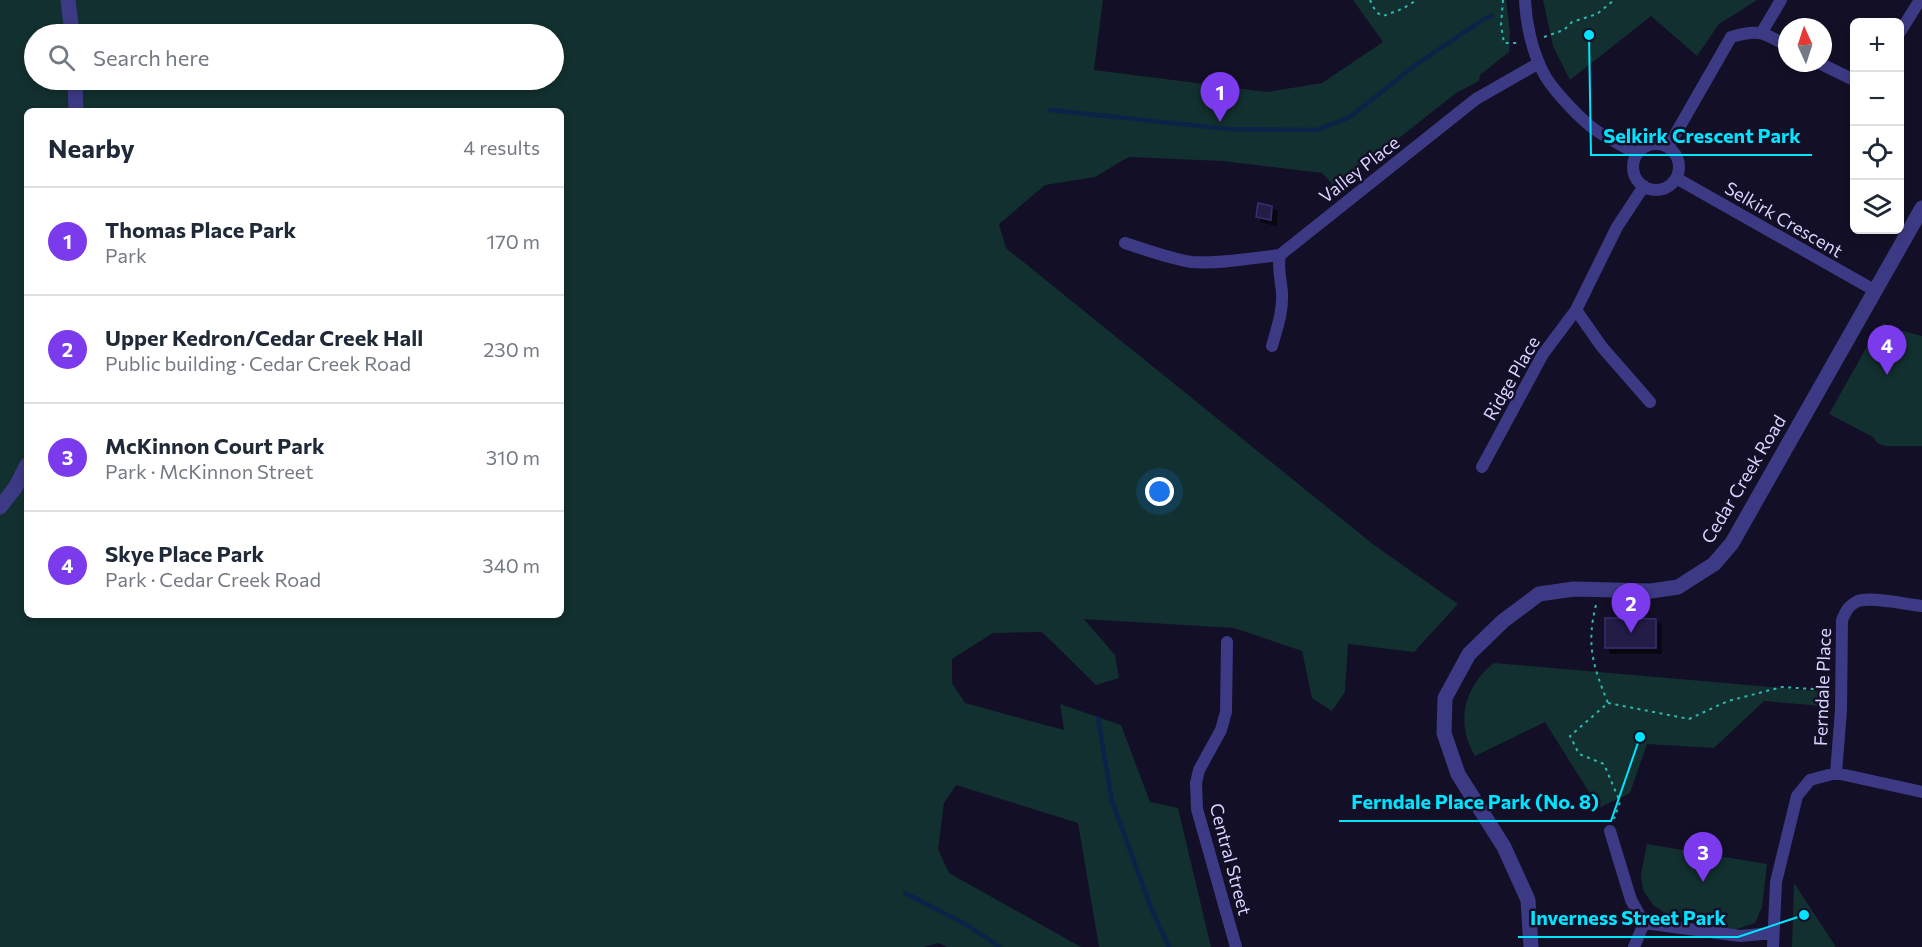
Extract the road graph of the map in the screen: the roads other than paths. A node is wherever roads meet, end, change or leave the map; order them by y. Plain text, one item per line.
1 (68, 0) edge
2 (1525, 0) edge
3 (1780, 0) edge
4 (1920, 0) edge
5 (71, 24) edge
6 (1904, 24) edge
7 (1762, 32) junction
8 (1778, 41) edge
9 (1539, 63) junction
10 (1832, 70) edge
11 (1850, 80) edge
12 (75, 90) edge
13 (76, 108) edge
14 (1668, 147) junction
15 (1637, 154) junction
16 (1676, 178) junction
17 (1644, 186) junction
18 (1922, 208) edge
19 (1125, 243) dead end
20 (1280, 255) junction
21 (1874, 290) junction
22 (1576, 310) junction
23 (1272, 346) dead end
24 (1650, 402) dead end
25 (1482, 467) dead end
26 (24, 471) edge
27 (0, 507) edge
28 (1922, 606) edge
29 (1227, 642) dead end
30 (1836, 773) junction
31 (1922, 792) edge
32 (1610, 831) road end
33 (1644, 923) junction
34 (1773, 933) junction
35 (1236, 947) edge
36 (1531, 947) edge
37 (1634, 947) edge
38 (1773, 947) edge

1 - 5 street
2 - 9 street
3 - 7 street
4 - 6 street
7 - 8 street
7 - 14 street
9 - 15 street
9 - 20 street, Valley Place
10 - 11 street
12 - 13 street
14 - 15 street
14 - 16 street
15 - 17 street
16 - 17 street
16 - 21 street, Selkirk Crescent
17 - 22 street, Ridge Place
18 - 21 street, Cedar Creek Road
19 - 20 street
20 - 23 street
21 - 36 street, Cedar Creek Road
22 - 24 street
22 - 25 street, Ridge Place
26 - 27 street
28 - 30 street, Ferndale Place
29 - 35 street, Central Street
30 - 31 street
30 - 34 street
32 - 33 street
33 - 34 street
33 - 37 street
34 - 38 street

